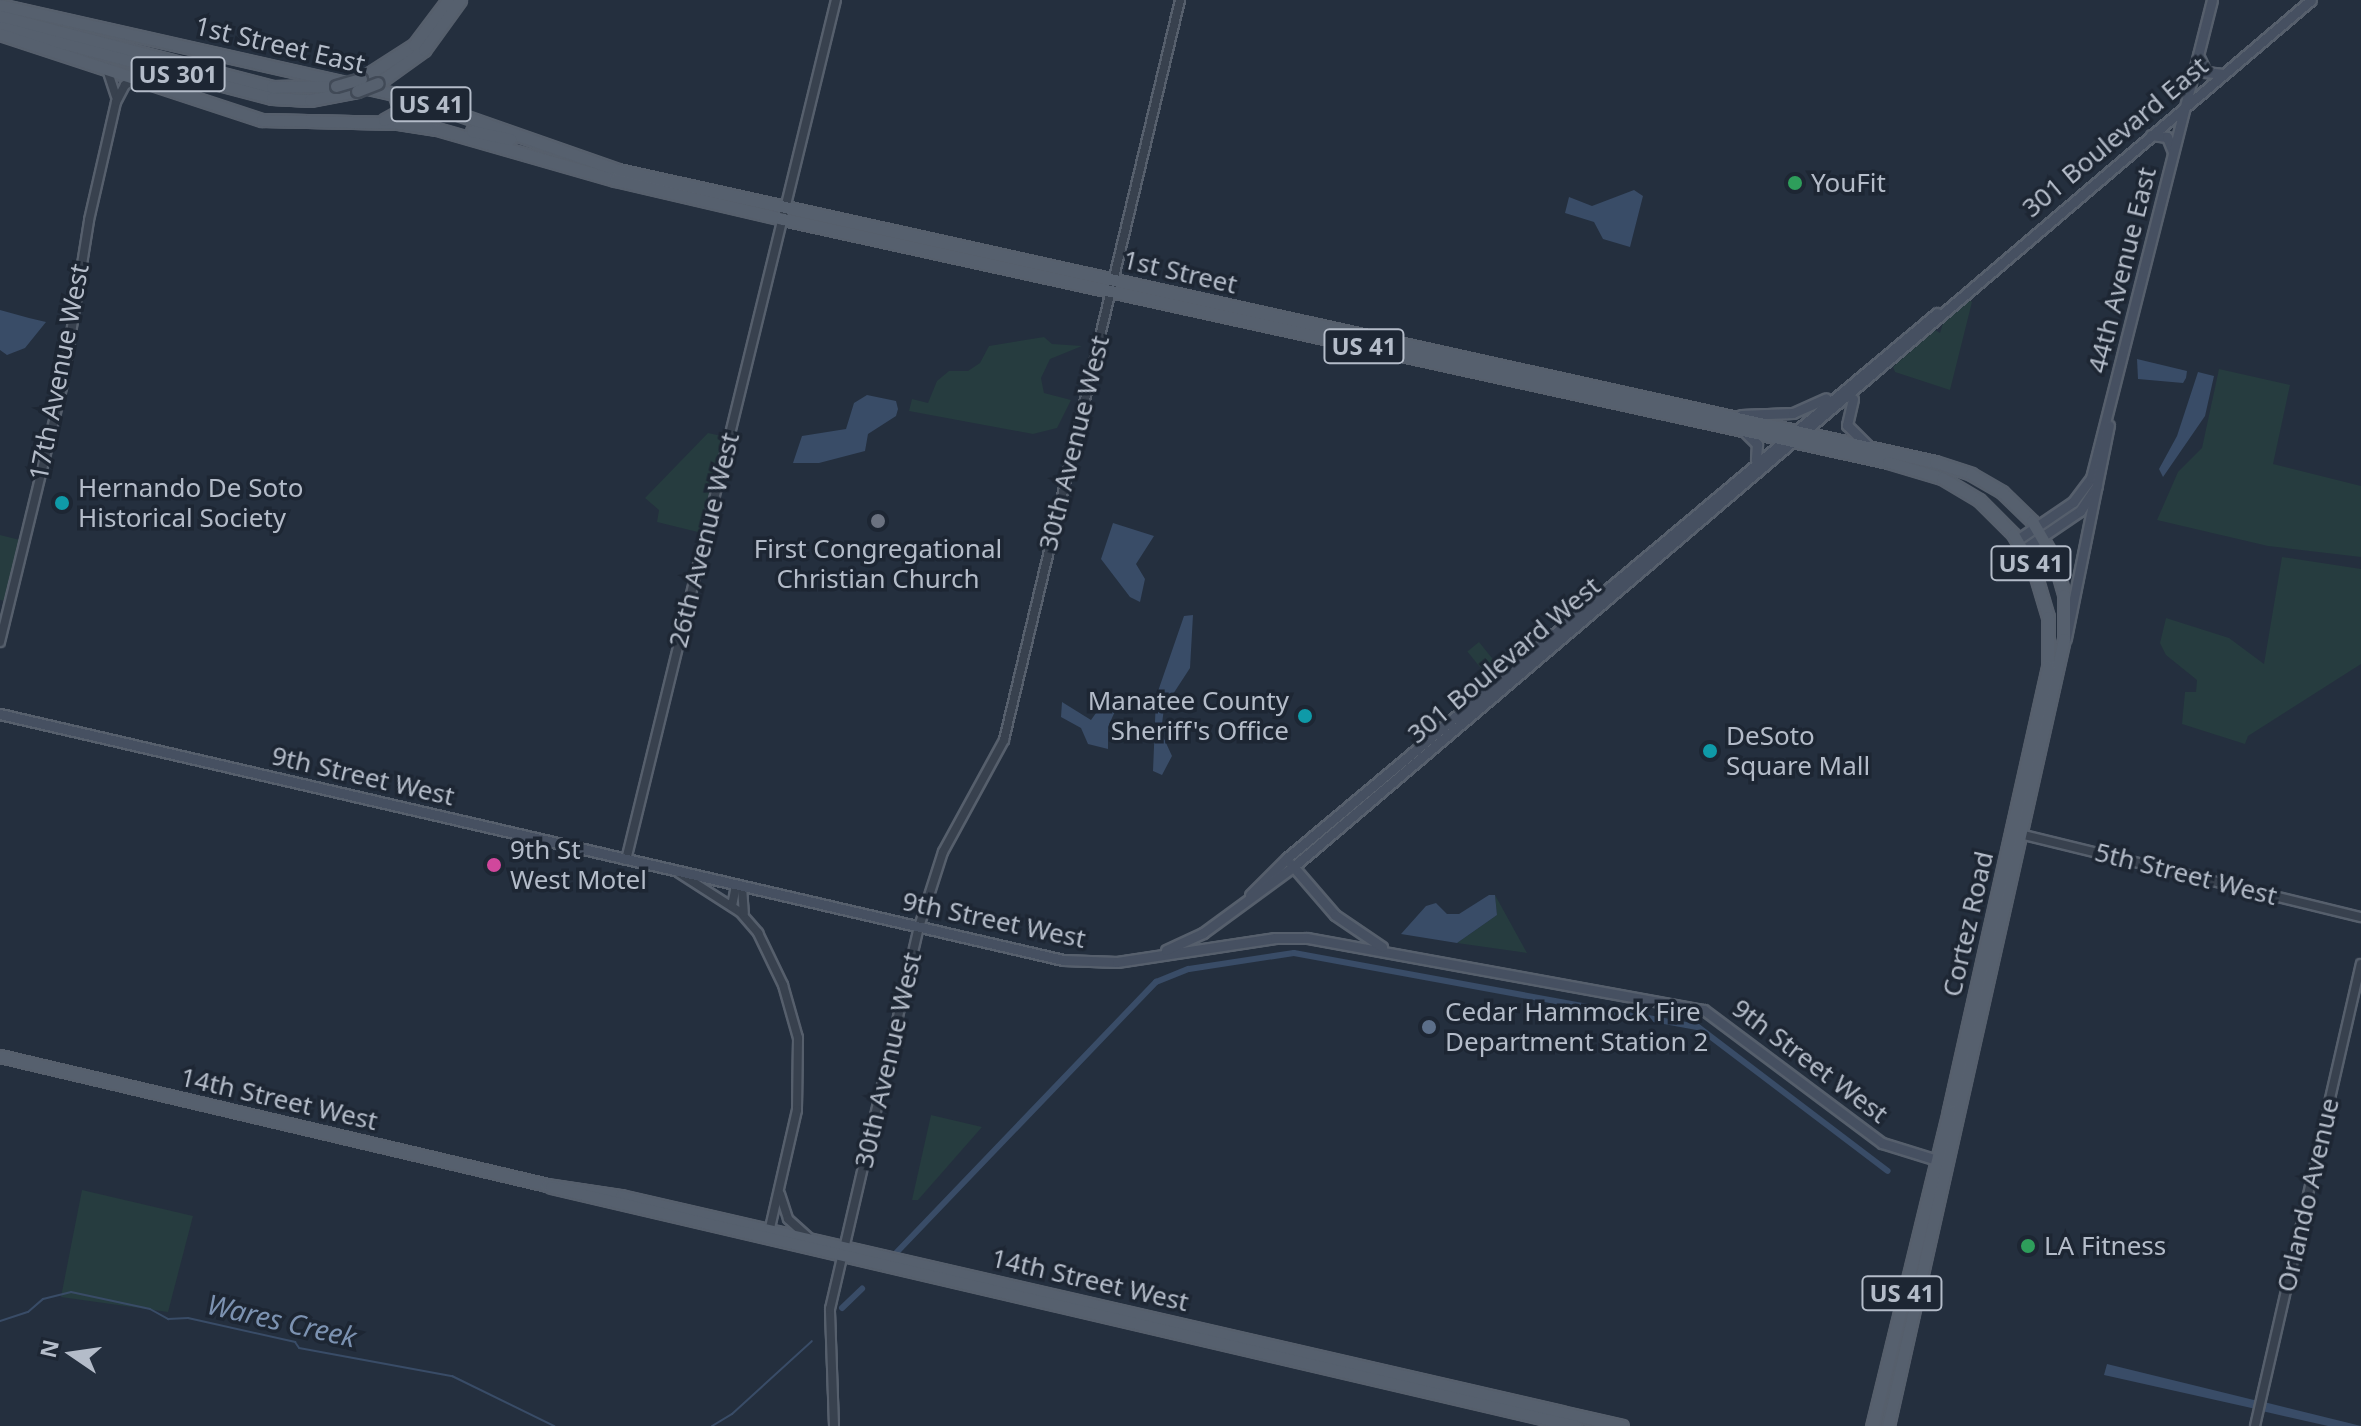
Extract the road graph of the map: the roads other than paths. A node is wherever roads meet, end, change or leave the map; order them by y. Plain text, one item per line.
1 (448, 0) edge
2 (460, 0) edge
3 (836, 0) edge
4 (1180, 0) edge
5 (2212, 0) edge
6 (2311, 0) edge
7 (0, 5) edge
8 (0, 16) edge
9 (0, 26) edge
10 (0, 34) edge
11 (2198, 55) junction
12 (107, 69) junction
13 (2223, 74) junction
14 (137, 79) junction
15 (359, 85) junction
16 (394, 93) junction
17 (116, 102) junction
18 (2185, 106) junction
19 (380, 122) junction
20 (461, 135) junction
21 (2151, 135) junction
22 (528, 141) junction
23 (543, 153) junction
24 (2174, 154) junction
25 (784, 213) junction
26 (876, 238) junction
27 (947, 242) junction
28 (954, 254) junction
29 (1033, 261) junction
30 (1113, 285) junction
31 (1947, 307) junction
32 (1274, 328) junction
33 (1356, 333) junction
34 (1435, 353) junction
35 (1862, 387) junction
36 (1840, 391) junction
37 (2110, 411) junction
38 (1724, 419) junction
39 (1807, 433) junction
40 (1792, 437) junction
41 (1870, 447) junction
42 (1755, 463) junction
43 (1934, 468) junction
44 (2103, 472) junction
45 (2093, 520) junction
46 (2063, 522) junction
47 (2039, 531) junction
48 (2020, 544) junction
49 (0, 642) edge
50 (2064, 645) junction
51 (0, 714) edge
52 (2017, 833) junction
53 (1287, 858) junction
54 (626, 860) junction
55 (1293, 867) junction
56 (679, 873) junction
57 (739, 887) junction
58 (732, 906) junction
59 (1237, 908) junction
60 (745, 917) junction
61 (2361, 917) edge
62 (919, 927) junction
63 (1400, 954) junction
64 (1140, 958) junction
65 (2361, 964) edge
66 (0, 1056) edge
67 (1942, 1162) junction
68 (780, 1189) junction
69 (769, 1236) junction
70 (813, 1240) junction
71 (842, 1252) junction
72 (834, 1426) edge
73 (1576, 1426) edge
74 (1622, 1426) edge
75 (1872, 1426) edge
76 (1888, 1426) edge
77 (2255, 1426) edge

1 - 15 main road, US 301
2 - 15 main road, US 301, bridge
3 - 25 street, 26th Avenue West
4 - 30 street, 30th Avenue West
5 - 11 main road, 44th Avenue East
6 - 13 main road, 301 Boulevard East
7 - 16 main road, 1st Street East / US 41
8 - 15 main road, US 301, bridge
9 - 15 main road, US 301
10 - 12 main road, US 41
11 - 13 main road
11 - 18 main road, 44th Avenue East
12 - 14 main road, US 41
12 - 17 street, 17th Avenue West
13 - 18 main road, 301 Boulevard East
14 - 17 street, 17th Avenue West
14 - 19 main road, US 41
16 - 19 main road
16 - 22 main road, 1st Street East / US 41
17 - 49 street, 17th Avenue West
18 - 21 main road, 301 Boulevard East
18 - 24 main road, 44th Avenue East
19 - 20 main road, US 41
20 - 22 main road
20 - 23 main road, US 41
21 - 24 main road
21 - 31 main road, 301 Boulevard East
22 - 23 main road
23 - 25 main road, 1st Street / US 41
23 - 25 main road, 1st Street / US 41
24 - 37 main road, 44th Avenue East
25 - 26 main road, 1st Street / US 41
25 - 27 main road, 1st Street / US 41
25 - 54 street, 26th Avenue West
26 - 27 main road
26 - 28 main road, 1st Street / US 41
27 - 29 main road, 1st Street / US 41
28 - 29 main road
28 - 30 main road, 1st Street / US 41
29 - 30 main road, 1st Street / US 41
30 - 32 main road, 1st Street / US 41
30 - 33 main road, 1st Street / US 41
30 - 62 street, 30th Avenue West
31 - 35 main road, 301 Boulevard East
31 - 36 main road, 301 Boulevard East
32 - 33 main road
32 - 34 main road, 1st Street / US 41
33 - 34 main road, 1st Street / US 41
34 - 38 main road, 1st Street / US 41
34 - 38 main road, 1st Street / US 41
35 - 39 main road, 301 Boulevard East
35 - 41 main road
36 - 38 main road
36 - 40 main road, 301 Boulevard East
37 - 44 main road
37 - 47 main road
38 - 40 main road, 1st Street / US 41
38 - 42 main road
39 - 40 main road, 1st Street / US 41
39 - 41 main road, US 41
40 - 42 main road, 301 Boulevard West
40 - 43 main road, US 41
40 - 55 main road, 301 Boulevard West
41 - 43 main road, US 41
42 - 53 main road, 301 Boulevard West
43 - 47 main road, Cortez Road / US 41
43 - 48 main road, Cortez Road / US 41
44 - 45 main road
44 - 46 main road
45 - 46 main road
45 - 50 main road
46 - 47 main road
47 - 48 main road
47 - 50 main road, Cortez Road / US 41
48 - 52 main road, Cortez Road / US 41
50 - 52 main road, Cortez Road / US 41
51 - 54 main road, 9th Street West
52 - 61 street, 5th Street West
52 - 67 main road, Cortez Road / US 41
53 - 55 main road
53 - 59 main road, 301 Boulevard West
54 - 56 main road, 9th Street West
55 - 59 main road, 301 Boulevard West
55 - 63 main road
56 - 57 main road, 9th Street West
56 - 58 street
57 - 58 street
57 - 60 street
57 - 62 main road, 9th Street West
58 - 60 street
59 - 64 main road, 301 Boulevard West
60 - 68 street
62 - 64 main road, 9th Street West
62 - 71 street, 30th Avenue West
63 - 64 main road, 9th Street West
63 - 67 main road, 9th Street West
65 - 77 street, Orlando Avenue
66 - 69 main road, 14th Street West
67 - 75 main road, Cortez Road / US 41
67 - 76 main road, Cortez Road / US 41
68 - 69 street
68 - 70 street
69 - 70 main road, 14th Street West
69 - 71 main road, 14th Street West
70 - 71 main road, 14th Street West
71 - 72 street, 30th Avenue West
71 - 73 main road, 14th Street West
71 - 74 main road, 14th Street West

